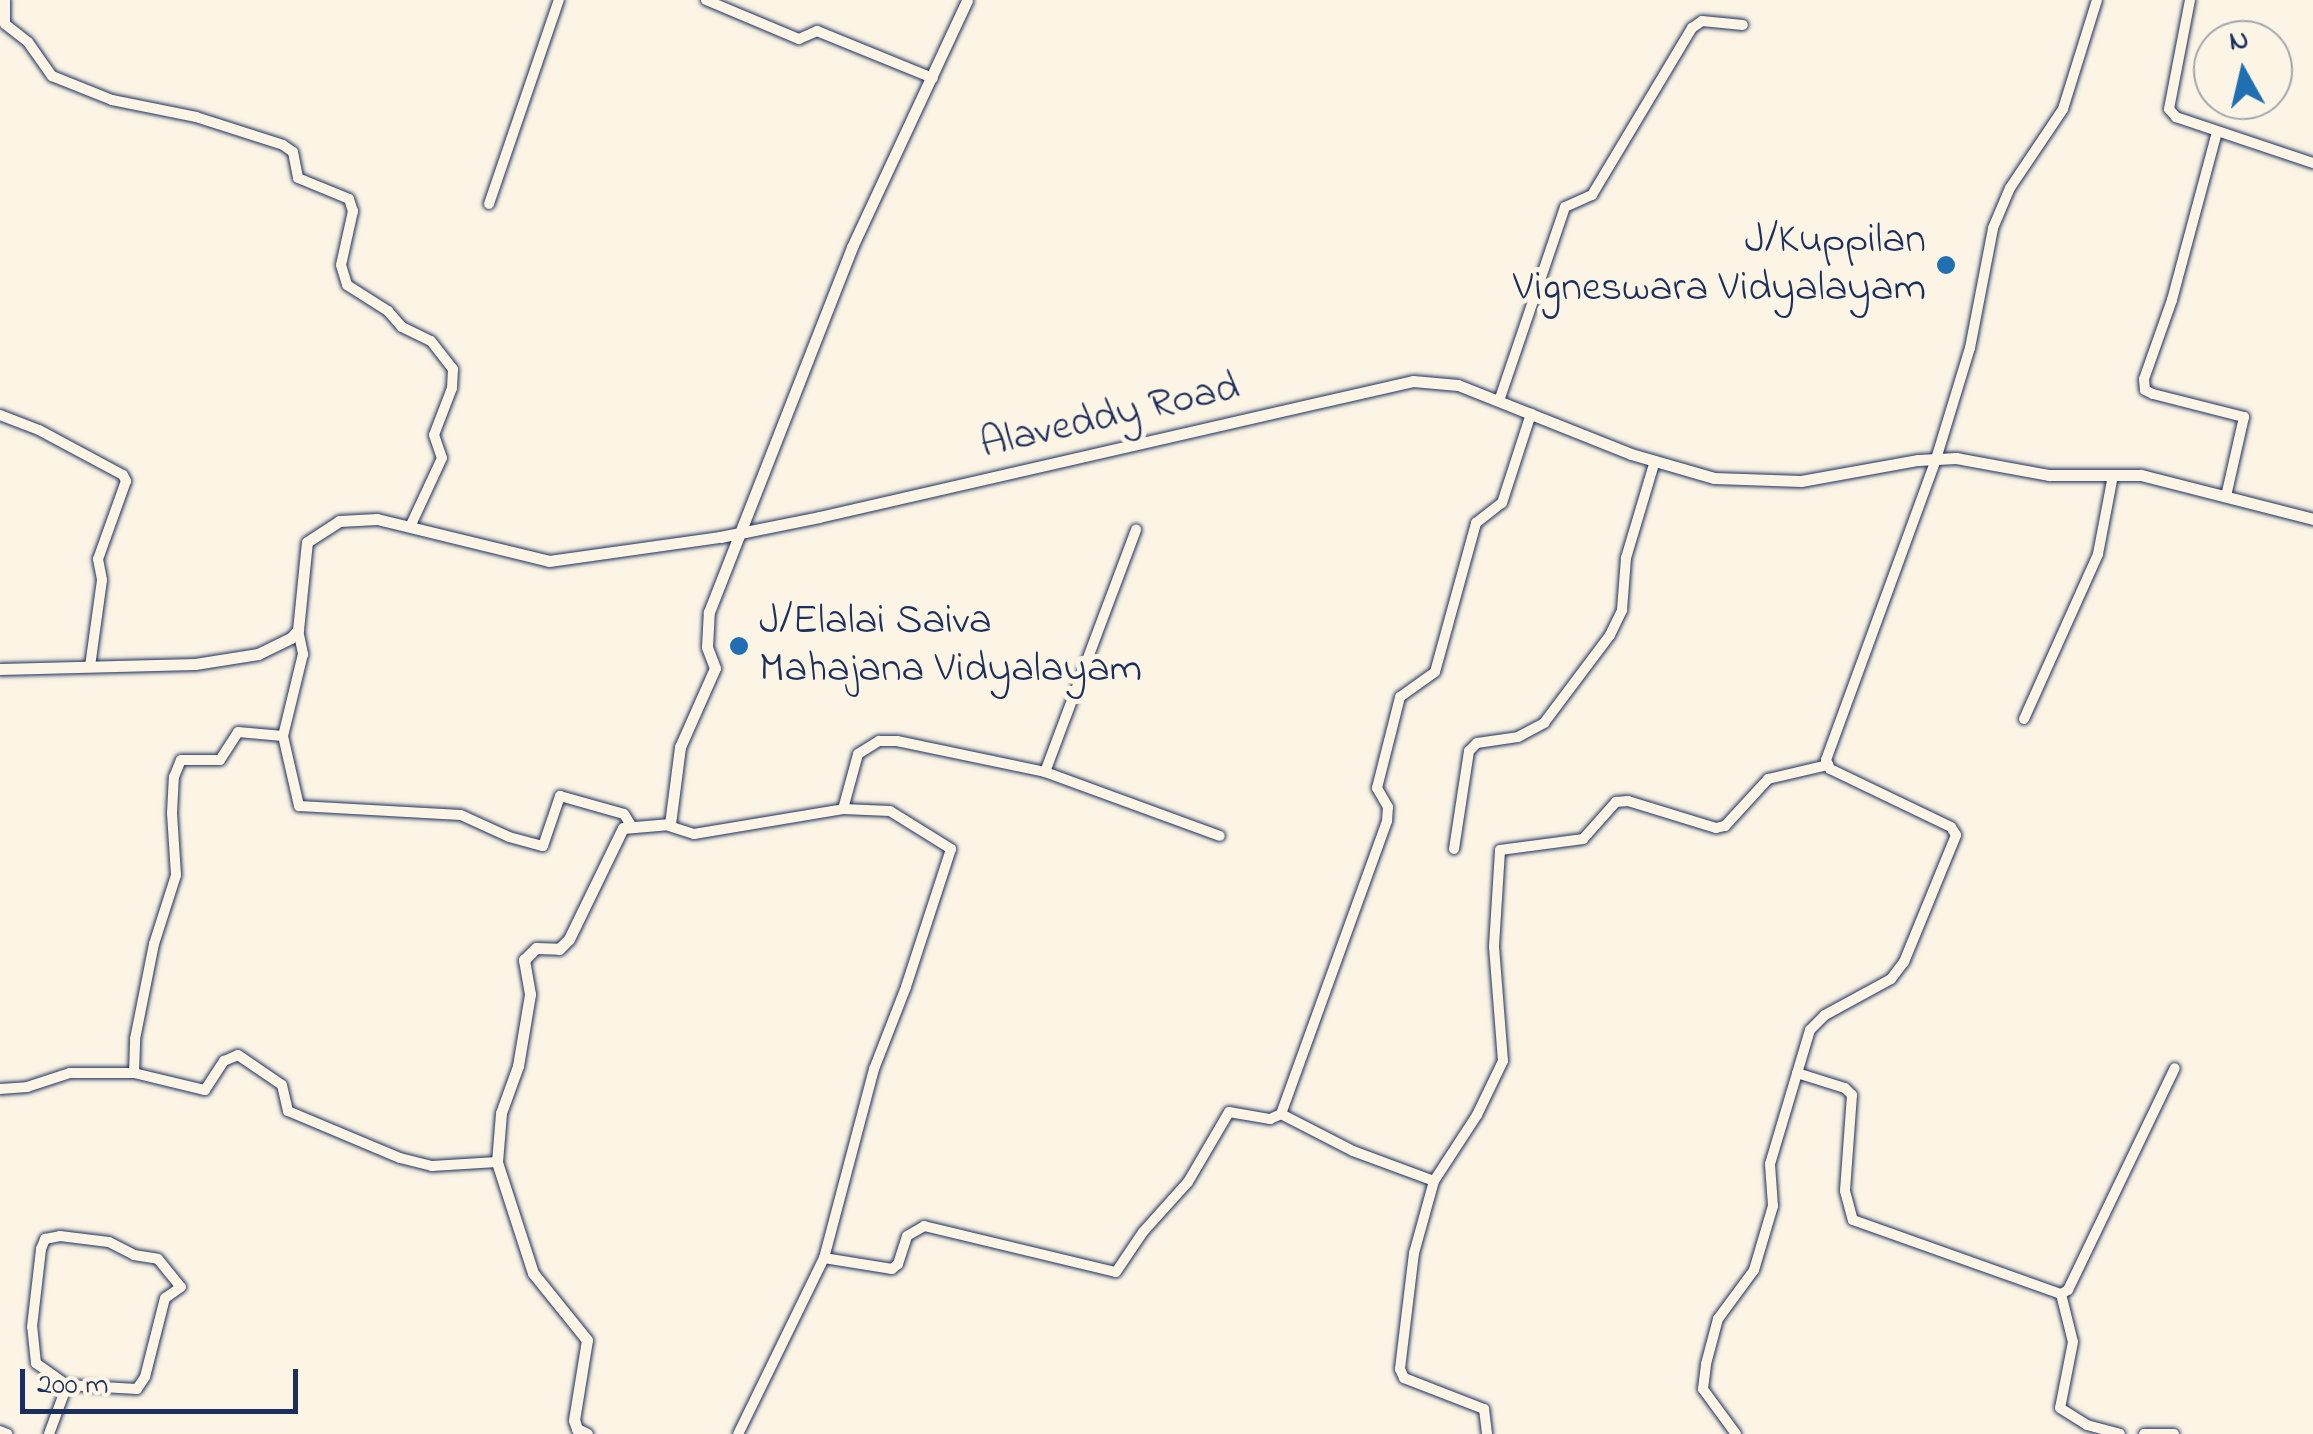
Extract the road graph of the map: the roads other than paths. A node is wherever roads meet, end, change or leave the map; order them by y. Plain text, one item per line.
1 (5, 0) edge
2 (558, 0) edge
3 (706, 0) edge
4 (967, 0) edge
5 (2097, 0) edge
6 (2190, 0) edge
7 (1744, 25) dead end
8 (933, 78) junction
9 (2217, 132) junction
10 (2313, 162) edge
11 (489, 204) dead end
12 (1499, 401) junction
13 (1531, 414) junction
14 (0, 415) edge
15 (1936, 459) junction
16 (1655, 461) junction
17 (2114, 475) junction
18 (2226, 496) junction
19 (2313, 519) edge
20 (410, 527) junction
21 (745, 529) junction
22 (1136, 530) dead end
23 (298, 630) junction
24 (90, 666) junction
25 (0, 669) edge
26 (2024, 719) dead end
27 (283, 736) junction
28 (1828, 764) junction
29 (1045, 772) junction
30 (843, 809) junction
31 (631, 825) junction
32 (669, 826) junction
33 (1220, 836) dead end
34 (1454, 848) dead end
35 (2175, 1068) dead end
36 (134, 1073) junction
37 (1797, 1073) junction
38 (0, 1089) edge
39 (1281, 1114) junction
40 (497, 1162) junction
41 (1434, 1181) junction
42 (824, 1258) junction
43 (2061, 1294) junction
44 (67, 1385) junction
45 (2086, 1429) edge
46 (0, 1430) edge
47 (7, 1434) edge
48 (50, 1434) edge
49 (587, 1434) edge
50 (738, 1434) edge
51 (1487, 1434) edge
52 (1736, 1434) edge
53 (2120, 1434) edge
54 (2144, 1434) edge
55 (2174, 1434) edge

1 - 20 street
2 - 11 street
3 - 8 street
4 - 8 street
5 - 15 street
6 - 9 street
7 - 12 street
8 - 21 street
9 - 10 street
9 - 18 street
12 - 13 street, Alaveddy Road
12 - 21 street, Alaveddy Road
13 - 16 street, Alaveddy Road
13 - 39 street
14 - 24 street
15 - 16 street, Alaveddy Road
15 - 17 street, Alaveddy Road
15 - 28 street
16 - 34 street
17 - 18 street, Alaveddy Road
17 - 26 street
18 - 19 street, Alaveddy Road
20 - 21 street, Alaveddy Road
20 - 23 street, Alaveddy Road
21 - 32 street
22 - 29 street
23 - 24 street
23 - 27 street
24 - 25 street
27 - 31 street
27 - 36 street
28 - 37 street
28 - 41 street
29 - 30 street
29 - 33 street
30 - 32 street
30 - 42 street
31 - 32 street
31 - 40 street
35 - 43 street
36 - 38 street
36 - 40 street
37 - 43 street
37 - 52 street
39 - 41 street
39 - 42 street
40 - 49 street
41 - 51 street
42 - 50 street
43 - 45 street
44 - 44 street
44 - 48 street
45 - 53 street
46 - 47 street
54 - 55 street

